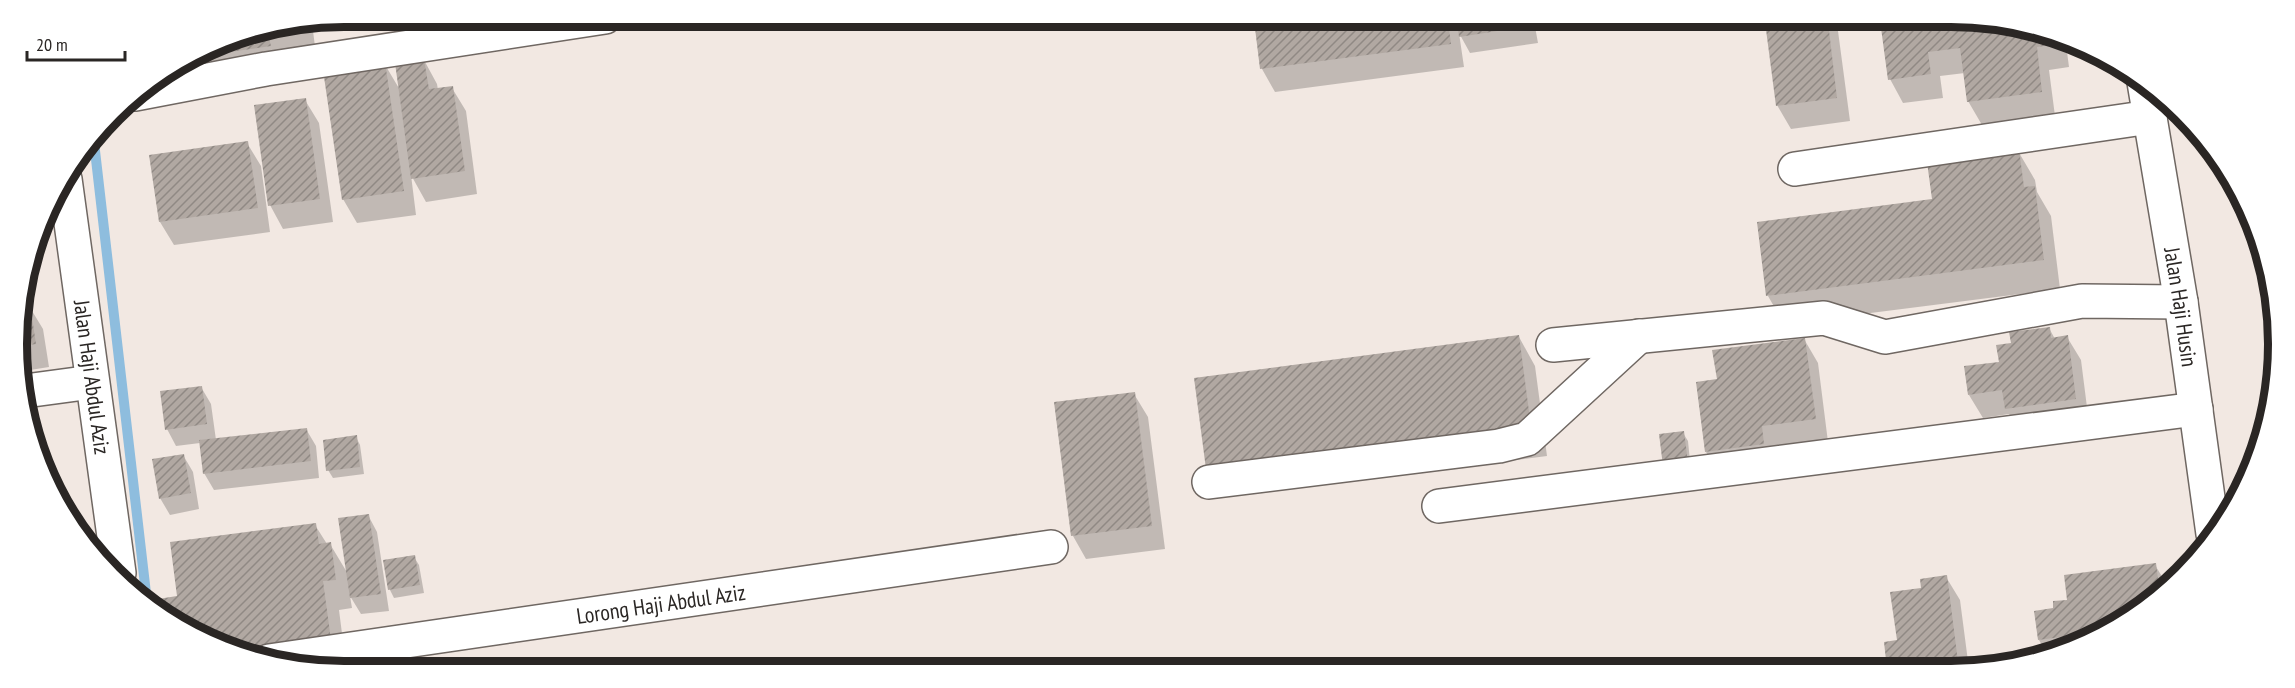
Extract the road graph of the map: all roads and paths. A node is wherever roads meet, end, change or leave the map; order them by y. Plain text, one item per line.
1 (545, 27) edge
2 (155, 90) edge
3 (2150, 99) edge
4 (1795, 169) dead end
5 (66, 190) edge
6 (2181, 302) junction
7 (1639, 336) junction
8 (1553, 345) dead end
9 (92, 382) junction
10 (31, 390) edge
11 (2196, 410) junction
12 (1209, 482) dead end
13 (1439, 507) dead end
14 (2212, 524) edge
15 (1051, 547) dead end
16 (118, 566) edge
17 (297, 657) edge

1 - 2 street
3 - 4 street
3 - 6 street, Jalan Haji Husin
5 - 9 street, Jalan Haji Abdul Aziz
6 - 7 street
6 - 11 street, Jalan Haji Husin
7 - 8 street
7 - 12 street
9 - 10 street
9 - 16 street, Jalan Haji Abdul Aziz
11 - 13 street
11 - 14 street, Jalan Haji Husin
15 - 17 street, Lorong Haji Abdul Aziz

